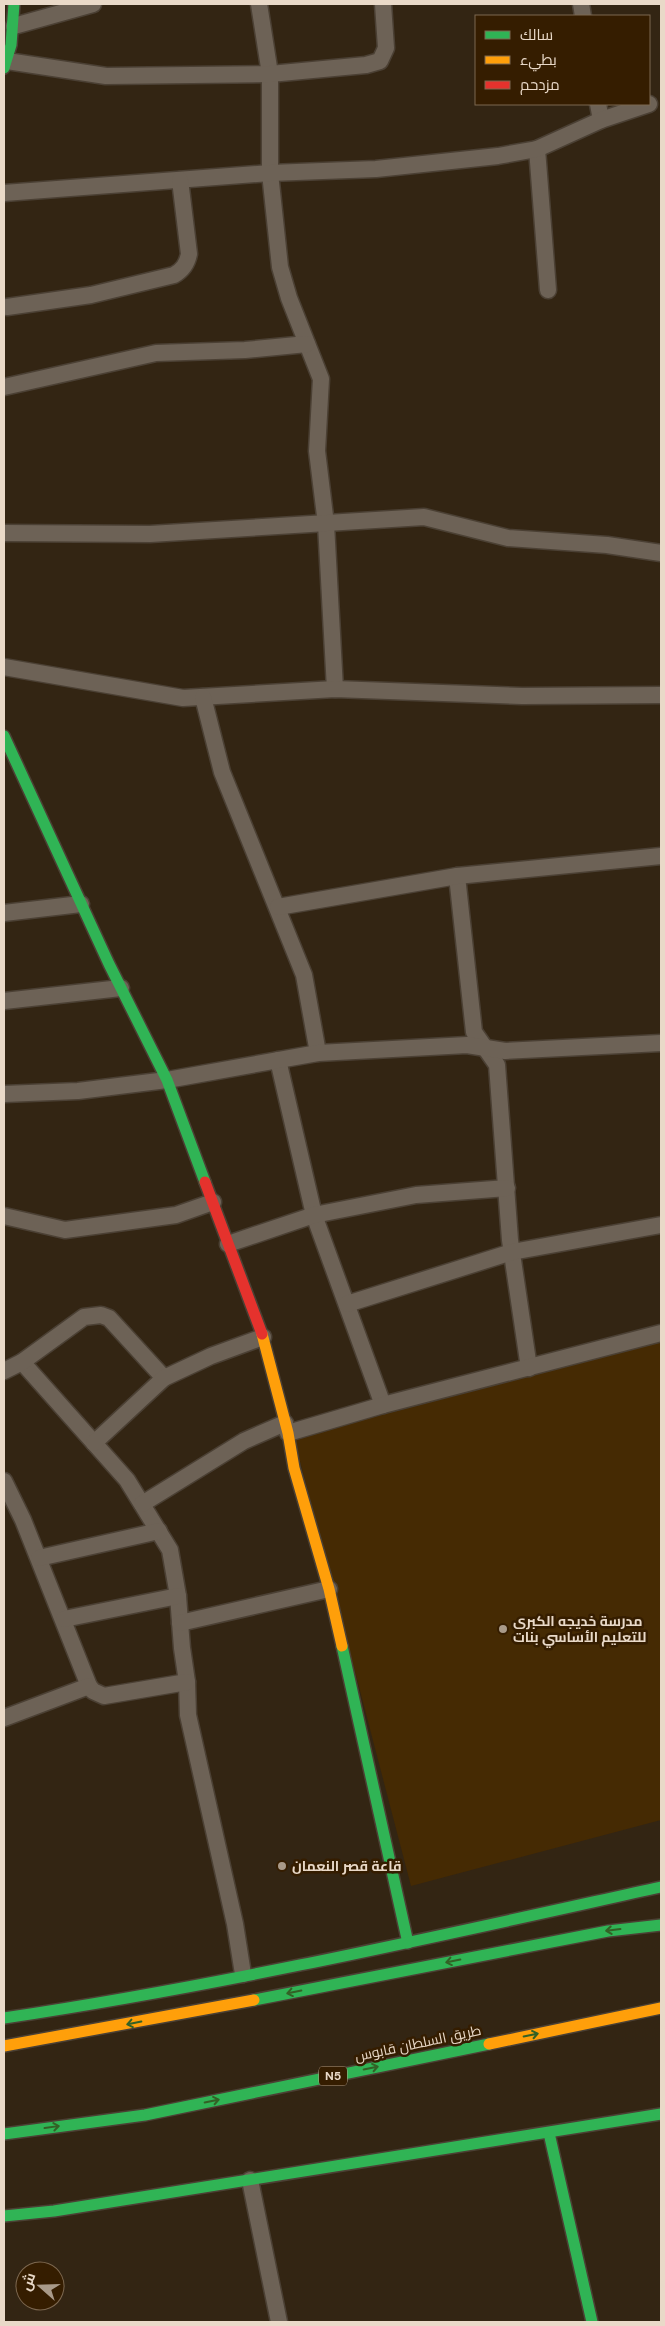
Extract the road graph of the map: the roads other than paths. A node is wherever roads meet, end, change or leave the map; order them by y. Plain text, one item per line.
1 (14, 4) edge
2 (93, 4) edge
3 (259, 4) edge
4 (383, 4) edge
5 (14, 26) junction
6 (6, 65) edge
7 (270, 74) junction
8 (643, 105) edge
9 (599, 112) edge
10 (537, 149) junction
11 (270, 173) junction
12 (180, 180) junction
13 (4, 194) edge
14 (548, 290) dead end
15 (7, 307) dead end
16 (308, 344) junction
17 (4, 387) edge
18 (326, 524) junction
19 (4, 533) edge
20 (661, 553) edge
21 (4, 667) edge
22 (335, 689) junction
23 (661, 694) edge
24 (203, 697) junction
25 (4, 736) edge
26 (661, 856) edge
27 (457, 876) junction
28 (81, 904) junction
29 (278, 908) junction
30 (4, 913) edge
31 (121, 988) junction
32 (4, 1001) edge
33 (661, 1043) edge
34 (485, 1048) junction
35 (318, 1053) junction
36 (278, 1060) junction
37 (168, 1080) junction
38 (4, 1094) edge
39 (507, 1188) junction
40 (213, 1202) junction
41 (314, 1215) junction
42 (4, 1216) edge
43 (661, 1225) edge
44 (228, 1244) junction
45 (512, 1252) junction
46 (347, 1304) junction
47 (661, 1332) edge
48 (263, 1337) junction
49 (22, 1362) junction
50 (528, 1368) junction
51 (4, 1371) edge
52 (164, 1378) junction
53 (383, 1405) junction
54 (286, 1428) junction
55 (94, 1443) junction
56 (4, 1481) edge
57 (142, 1504) junction
58 (159, 1532) junction
59 (39, 1558) junction
60 (329, 1589) junction
61 (178, 1596) junction
62 (64, 1619) junction
63 (180, 1623) junction
64 (188, 1682) junction
65 (89, 1686) junction
66 (4, 1718) edge
67 (661, 1887) edge
68 (661, 1925) edge
69 (408, 1943) junction
70 (243, 1974) junction
71 (661, 2008) edge
72 (4, 2018) edge
73 (4, 2046) edge
74 (661, 2114) edge
75 (549, 2132) junction
76 (4, 2134) edge
77 (250, 2180) junction
78 (4, 2216) edge
79 (279, 2322) edge
80 (592, 2322) edge

1 - 5 main road
2 - 5 street
3 - 7 street
4 - 7 street
5 - 6 main road
6 - 7 street
7 - 11 street
8 - 9 street
9 - 10 street
10 - 11 street
10 - 14 street
11 - 12 street
11 - 16 street
12 - 13 street
12 - 15 street
16 - 17 street
16 - 18 street
18 - 19 street
18 - 20 street
18 - 22 street
21 - 24 street
22 - 23 street
22 - 24 street
24 - 29 street
25 - 28 main road
26 - 27 street
27 - 29 street
27 - 34 street
28 - 30 street
28 - 31 main road
29 - 35 street
31 - 32 street
31 - 37 main road
33 - 34 street
34 - 35 street
34 - 39 street
35 - 36 street
36 - 37 street
36 - 41 street
37 - 38 street
37 - 40 main road
39 - 41 street
39 - 45 street
40 - 42 street
40 - 44 main road
41 - 44 street
41 - 46 street
43 - 45 street
44 - 48 main road
45 - 46 street
45 - 50 street
46 - 53 street
47 - 50 street
48 - 52 street
48 - 54 main road
49 - 51 street
49 - 52 street
49 - 55 street
50 - 53 street
52 - 55 street
53 - 54 street
54 - 57 street
54 - 60 main road
55 - 57 street
56 - 59 street
57 - 58 street
58 - 59 street
58 - 61 street
59 - 62 street
60 - 63 street
60 - 69 main road
61 - 62 street
61 - 63 street
62 - 65 street
63 - 64 street
64 - 65 street
64 - 70 street
65 - 66 street
67 - 69 main road
68 -> 73 main road
69 - 70 main road
70 - 72 main road
76 -> 71 main road, طريق السلطان قابوس / N5
74 - 75 main road
75 - 77 main road
75 - 80 main road
77 - 78 main road
77 - 79 street

